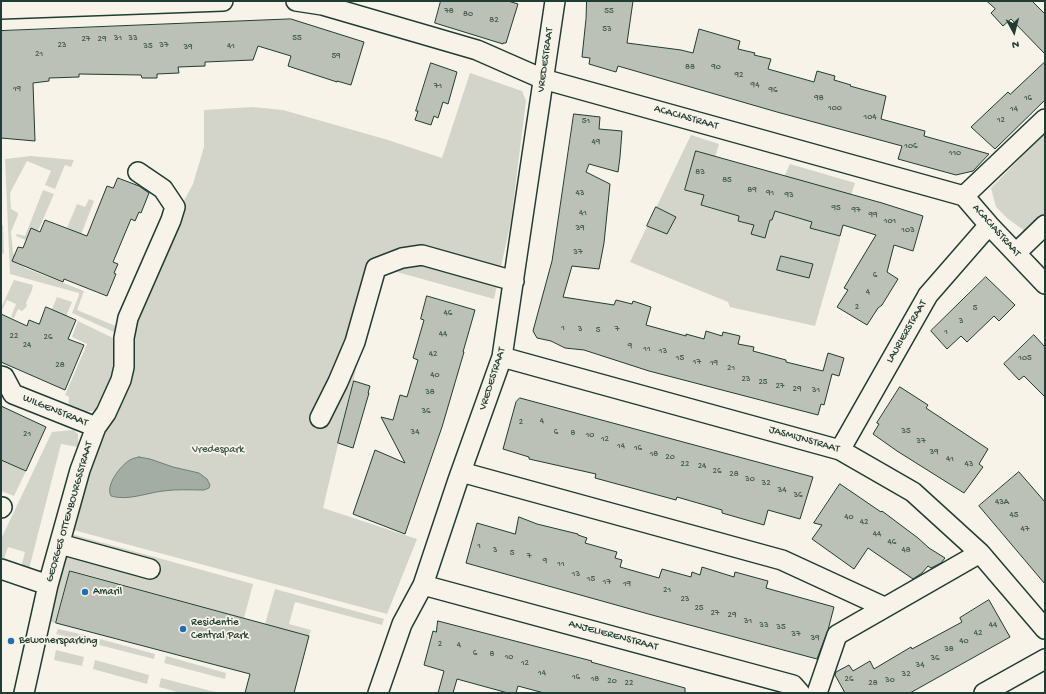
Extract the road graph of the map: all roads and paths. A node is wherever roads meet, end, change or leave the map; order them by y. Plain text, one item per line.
1 (224, 1) edge
2 (296, 1) edge
3 (555, 1) edge
4 (1, 9) edge
5 (544, 79) junction
6 (1045, 119) edge
7 (138, 172) dead end
8 (964, 196) junction
9 (989, 225) junction
10 (1045, 225) edge
11 (1016, 253) junction
12 (514, 281) junction
13 (1045, 284) edge
14 (502, 357) junction
15 (1, 376) edge
16 (320, 418) dead end
17 (96, 427) junction
18 (840, 450) junction
19 (461, 472) junction
20 (60, 544) junction
21 (980, 552) junction
22 (1, 569) edge
23 (150, 569) dead end
24 (48, 585) junction
25 (423, 585) junction
26 (884, 608) junction
27 (1045, 629) edge
28 (1045, 659) edge
29 (24, 693) edge
30 (378, 693) edge
31 (800, 693) edge
32 (817, 693) edge
33 (984, 693) edge

1 - 4 street
2 - 5 street, ACACIASTRAAT
3 - 5 street, VREDESTRAAT
5 - 8 street, ACACIASTRAAT
5 - 12 street, VREDESTRAAT
6 - 8 street
7 - 17 street, GEORGES OTTENBOURGSSTRAAT
8 - 9 street, ACACIASTRAAT
9 - 11 street, ACACIASTRAAT
9 - 18 street, LAURIERSTRAAT
10 - 11 street
11 - 13 street, ACACIASTRAAT
12 - 14 street, VREDESTRAAT
12 - 16 street
14 - 18 street, JASMIJNSTRAAT
14 - 19 street, VREDESTRAAT
15 - 17 street, WILGENSTRAAT
17 - 20 street, GEORGES OTTENBOURGSSTRAAT
18 - 21 street, JASMIJNSTRAAT
19 - 25 street, VREDESTRAAT
19 - 26 street
20 - 23 street
20 - 24 street, GEORGES OTTENBOURGSSTRAAT
21 - 26 street
21 - 27 street, JASMIJNSTRAAT
22 - 24 street
24 - 29 street, GEORGES OTTENBOURGSSTRAAT
25 - 30 street, VREDESTRAAT
25 - 31 street, ANJELIERENSTRAAT
26 - 32 street
28 - 33 street

